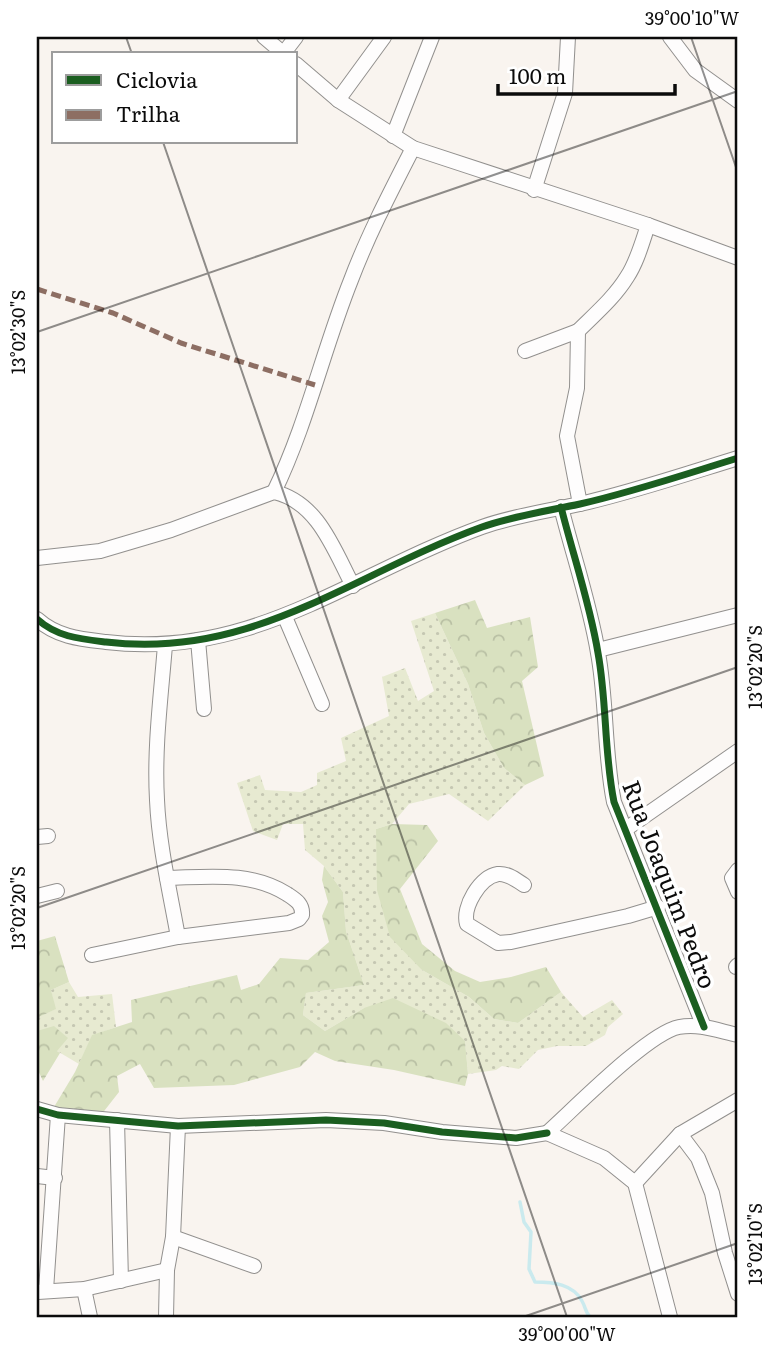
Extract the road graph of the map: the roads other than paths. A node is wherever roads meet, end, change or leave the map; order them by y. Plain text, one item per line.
1 (264, 37) edge
2 (296, 37) edge
3 (384, 37) edge
4 (432, 37) edge
5 (568, 37) edge
6 (670, 37) edge
7 (281, 52) edge
8 (285, 52) edge
9 (298, 66) edge
10 (338, 100) junction
11 (738, 101) edge
12 (393, 136) junction
13 (413, 148) junction
14 (534, 190) junction
15 (648, 225) junction
16 (738, 258) edge
17 (578, 331) junction
18 (525, 351) dead end
19 (738, 458) edge
20 (274, 492) junction
21 (580, 504) junction
22 (561, 507) junction
23 (37, 558) edge
24 (354, 586) junction
25 (738, 615) edge
26 (285, 617) junction
27 (37, 619) edge
28 (198, 640) junction
29 (165, 645) junction
30 (598, 650) junction
31 (322, 704) dead end
32 (204, 709) dead end
33 (738, 751) edge
34 (626, 829) junction
35 (738, 870) edge
36 (167, 878) junction
37 (524, 885) dead end
38 (736, 888) edge
39 (57, 891) dead end
40 (37, 896) edge
41 (658, 907) junction
42 (178, 937) junction
43 (92, 955) dead end
44 (704, 1027) junction
45 (738, 1035) edge
46 (738, 1100) edge
47 (37, 1109) edge
48 (58, 1115) junction
49 (117, 1120) junction
50 (178, 1126) junction
51 (547, 1133) junction
52 (680, 1134) junction
53 (37, 1176) edge
54 (55, 1178) junction
55 (635, 1183) junction
56 (173, 1237) junction
57 (254, 1266) dead end
58 (167, 1270) junction
59 (121, 1281) junction
60 (84, 1289) junction
61 (41, 1291) edge
62 (738, 1294) edge
63 (90, 1317) edge
64 (166, 1317) edge
65 (670, 1317) edge

1 - 7 street
2 - 8 street
3 - 10 street
4 - 12 street
5 - 14 street
6 - 11 street
9 - 10 street
10 - 12 street
12 - 13 street
13 - 14 street
13 - 20 street
14 - 15 street
15 - 16 street
15 - 17 street
17 - 18 street
17 - 21 street
19 - 21 street
20 - 23 street
20 - 24 street
21 - 22 street
22 - 24 street
22 - 30 street, Rua Joaquim Pedro
24 - 26 street
25 - 30 street
26 - 28 street
26 - 31 street
27 - 29 street
28 - 29 street
28 - 32 street
29 - 36 street
30 - 34 street, Rua Joaquim Pedro
33 - 34 street
34 - 41 street, Rua Joaquim Pedro
35 - 38 street
36 - 42 street
36 - 42 street
37 - 41 street
39 - 40 street
41 - 44 street, Rua Joaquim Pedro
42 - 43 street
44 - 45 street
44 - 51 street
46 - 52 street
47 - 48 street
48 - 49 street
48 - 54 street
49 - 50 street
49 - 59 street
50 - 51 street
50 - 56 street
51 - 55 street
52 - 55 street
52 - 62 street
53 - 54 street
54 - 61 street
55 - 65 street
56 - 57 street
56 - 58 street
58 - 59 street
58 - 64 street
59 - 60 street
60 - 61 street
60 - 63 street

